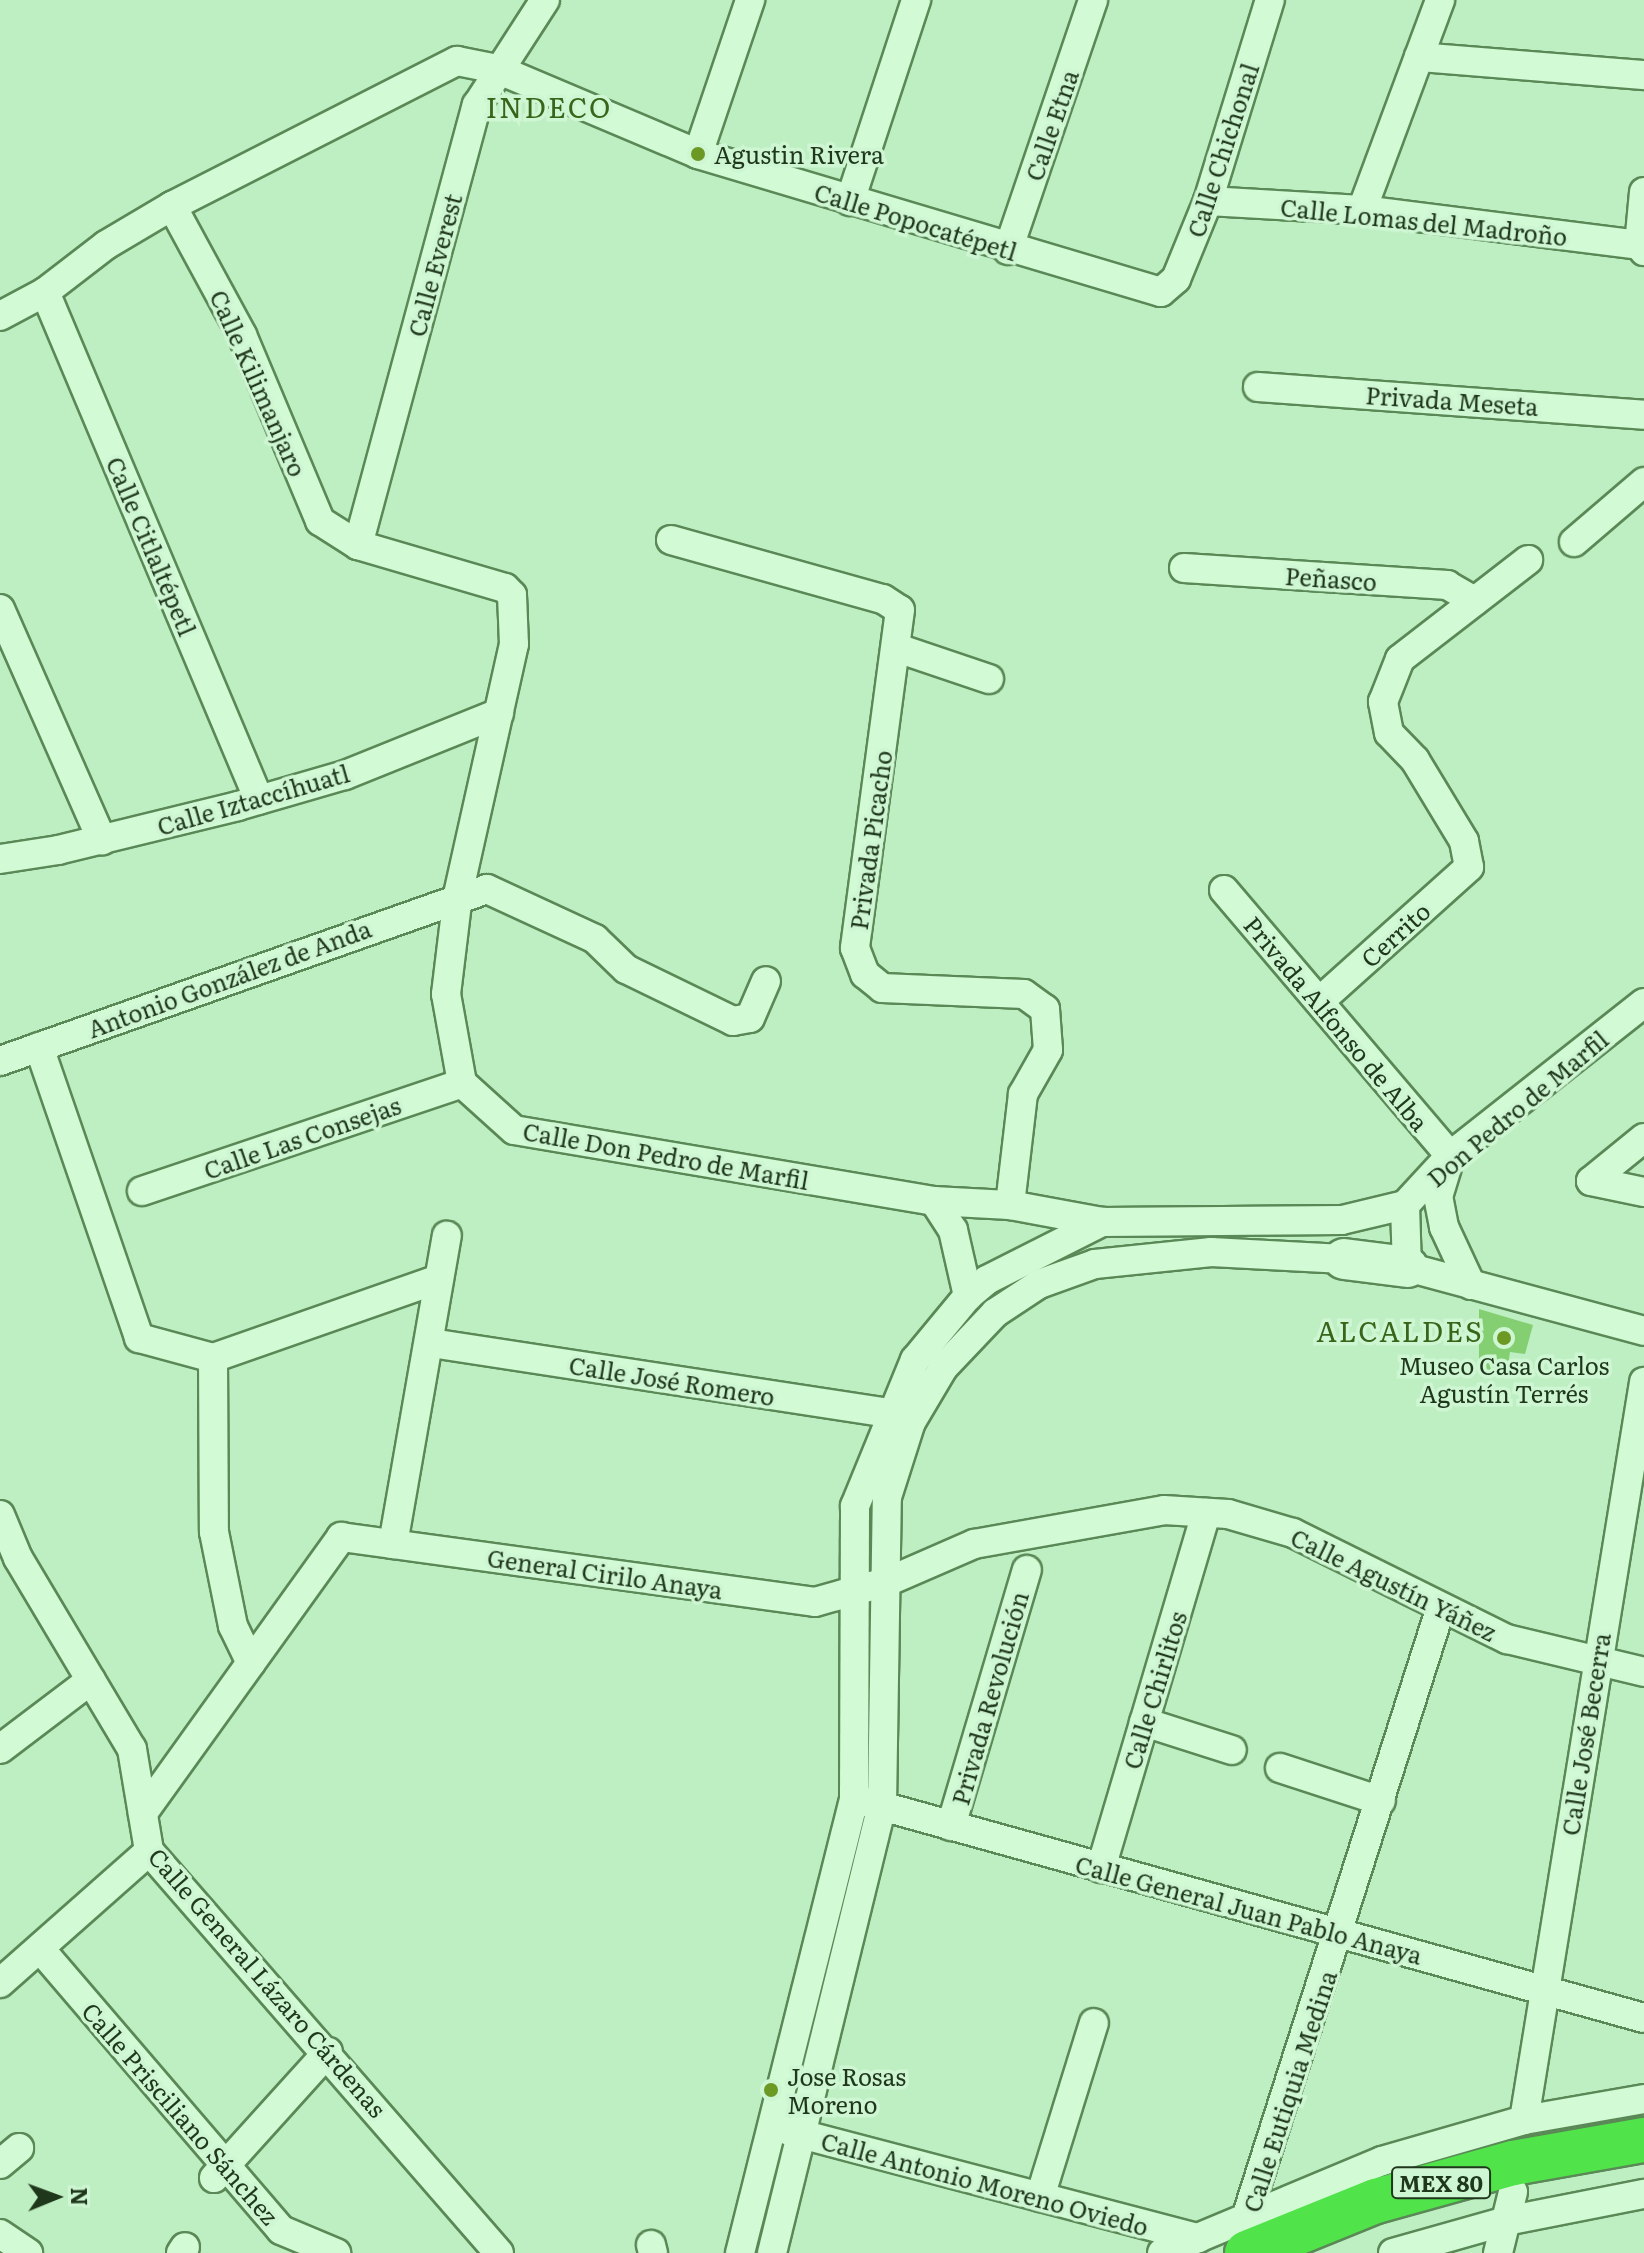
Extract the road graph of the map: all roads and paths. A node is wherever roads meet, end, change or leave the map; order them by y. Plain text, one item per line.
1 (545, 0) edge
2 (750, 0) edge
3 (916, 0) edge
4 (1093, 0) edge
5 (1270, 0) edge
6 (1440, 0) edge
7 (1419, 57) junction
8 (497, 69) junction
9 (1644, 75) edge
10 (698, 154) junction
11 (1644, 192) edge
12 (850, 201) junction
13 (1208, 201) junction
14 (172, 206) junction
15 (1362, 210) junction
16 (1642, 248) edge
17 (1008, 250) junction
18 (45, 292) junction
19 (1161, 292) joint
20 (0, 316) edge
21 (1258, 387) dead end
22 (1644, 415) edge
23 (1644, 482) edge
24 (671, 540) dead end
25 (1574, 542) dead end
26 (358, 545) junction
27 (1528, 560) dead end
28 (1184, 568) dead end
29 (1475, 601) junction
30 (0, 609) edge
31 (897, 648) junction
32 (989, 679) dead end
33 (499, 713) junction
34 (259, 800) junction
35 (102, 840) junction
36 (0, 859) edge
37 (1224, 890) dead end
38 (458, 895) junction
39 (766, 981) dead end
40 (1321, 1000) junction
41 (1644, 1003) edge
42 (39, 1047) junction
43 (0, 1061) edge
44 (462, 1083) junction
45 (1644, 1138) edge
46 (1450, 1156) junction
47 (142, 1191) dead end
48 (1644, 1192) edge
49 (934, 1201) junction
50 (1010, 1205) junction
51 (1405, 1205) junction
52 (1102, 1222) junction
53 (447, 1236) dead end
54 (1344, 1259) joint
55 (1407, 1267) junction
56 (439, 1279) junction
57 (1471, 1285) junction
58 (968, 1296) junction
59 (1644, 1331) edge
60 (431, 1343) junction
61 (213, 1358) junction
62 (1644, 1382) edge
63 (901, 1417) junction
64 (1206, 1513) junction
65 (0, 1515) edge
66 (393, 1544) junction
67 (1027, 1570) dead end
68 (870, 1588) junction
69 (1441, 1607) junction
70 (1598, 1661) junction
71 (251, 1663) junction
72 (1644, 1672) edge
73 (91, 1680) junction
74 (1144, 1722) junction
75 (0, 1749) edge
76 (1232, 1750) dead end
77 (1280, 1768) dead end
78 (854, 1798) junction
79 (1381, 1801) junction
80 (882, 1806) junction
81 (143, 1813) junction
82 (951, 1826) junction
83 (149, 1851) junction
84 (1101, 1868) junction
85 (1339, 1933) junction
86 (42, 1951) junction
87 (0, 1983) edge
88 (1543, 1990) junction
89 (1644, 2018) edge
90 (1094, 2023) dead end
91 (328, 2052) junction
92 (1644, 2099) edge
93 (1524, 2120) junction
94 (773, 2126) junction
95 (804, 2135) junction
96 (1644, 2140) edge
97 (1644, 2168) edge
98 (219, 2171) junction
99 (1644, 2194) edge
100 (1040, 2197) junction
101 (1509, 2206) junction
102 (0, 2234) edge
103 (1198, 2238) junction
104 (1252, 2243) edge
105 (28, 2253) edge
106 (336, 2253) edge
107 (499, 2253) edge
108 (740, 2253) edge
109 (772, 2253) edge
110 (1162, 2253) edge
111 (1321, 2253) edge
112 (1393, 2253) edge
113 (1498, 2253) edge

1 - 8 street, Calle Everest
2 - 10 street
3 - 12 street
4 - 17 street, Calle Etna
5 - 13 street, Calle Chichonal
6 - 7 street
7 - 9 street
7 - 15 street
8 - 10 street, Calle Popocatépetl
8 - 14 street, Calle Popocatépetl
8 - 26 street, Calle Everest
10 - 12 street, Calle Popocatépetl
11 - 16 street
12 - 17 street, Calle Popocatépetl
13 - 15 street, Calle Lomas del Madroño
13 - 19 street, Calle Chichonal
14 - 18 street
14 - 26 street, Calle Kilimanjaro
15 - 16 street, Calle Lomas del Madroño
17 - 19 street, Calle Popocatépetl
18 - 20 street
18 - 34 street, Calle Citlaltépetl
21 - 22 street, Privada Meseta
23 - 25 street
24 - 31 street, Privada Picacho
26 - 33 street, Calle Kilimanjaro
27 - 29 street
28 - 29 street, Peñasco
29 - 40 street, Cerrito
30 - 35 street
31 - 32 street
31 - 50 street, Privada Picacho
33 - 34 street, Calle Iztaccíhuatl
33 - 38 street
34 - 35 street, Calle Iztaccíhuatl
35 - 36 street, Calle Iztaccíhuatl
37 - 40 street, Privada Alfonso de Alba
38 - 39 street, Antonio González de Anda
38 - 42 street, Antonio González de Anda
38 - 44 street
40 - 46 street, Privada Alfonso de Alba
41 - 46 street, Don Pedro de Marfil
42 - 43 street, Antonio González de Anda
42 - 61 street
44 - 47 street, Calle Las Consejas
44 - 49 street, Calle Don Pedro de Marfil
45 - 48 street
46 - 51 street, Don Pedro de Marfil
46 - 57 street
49 - 50 street, Calle Don Pedro de Marfil
49 - 58 street
50 - 52 street, Calle Don Pedro de Marfil
51 - 52 street, Don Pedro de Marfil
51 - 55 street
52 - 58 street
53 - 56 street
54 - 55 street
54 - 63 street
55 - 57 street
56 - 60 street
56 - 61 street
57 - 59 street
58 - 63 street
60 - 63 street, Calle José Romero
60 - 66 street
61 - 71 street
62 - 70 street, Calle José Becerra
63 - 68 street
64 - 68 street, Calle Agustín Yáñez
64 - 69 street, Calle Agustín Yáñez
64 - 74 street, Calle Chirlitos
65 - 73 street, Calle General Lázaro Cárdenas
66 - 68 street, General Cirilo Anaya
66 - 71 street, General Cirilo Anaya
67 - 82 street, Privada Revolución
68 - 78 street
68 - 80 street
69 - 70 street, Calle Agustín Yáñez
69 - 79 street, Calle Eutiquia Medina
70 - 72 street, Calle Agustín Yáñez
70 - 88 street, Calle José Becerra
71 - 81 street
73 - 75 street
73 - 81 street, Calle General Lázaro Cárdenas
74 - 76 street
74 - 84 street, Calle Chirlitos
77 - 79 street
78 - 80 street, Calle General Juan Pablo Anaya
78 - 94 street
79 - 85 street, Calle Eutiquia Medina
80 - 82 street, Calle General Juan Pablo Anaya
80 - 95 street
81 - 83 street, Calle General Lázaro Cárdenas
82 - 84 street, Calle General Juan Pablo Anaya
83 - 86 street
83 - 91 street, Calle General Lázaro Cárdenas
84 - 85 street, Calle General Juan Pablo Anaya
85 - 88 street, Calle General Juan Pablo Anaya
85 - 104 street, Calle Eutiquia Medina
86 - 87 street
86 - 98 street, Calle Prisciliano Sánchez
88 - 89 street, Calle General Juan Pablo Anaya
88 - 93 street, Calle José Becerra
90 - 100 street
91 - 98 street
91 - 107 street, Calle General Lázaro Cárdenas
92 - 93 street, MEX 80
93 - 104 street, MEX 80
94 - 95 street, Calle Antonio Moreno Oviedo
94 - 108 street
95 - 100 street, Calle Antonio Moreno Oviedo
95 - 109 street
96 - 104 highway, MEX 80
97 - 101 highway, MEX 80
98 - 106 street, Calle Prisciliano Sánchez
99 - 101 street
100 - 103 street, Calle Antonio Moreno Oviedo
101 - 111 highway, MEX 80
101 - 112 street
101 - 113 street
102 - 105 street
103 - 104 street, MEX 80
103 - 110 street, MEX 80

